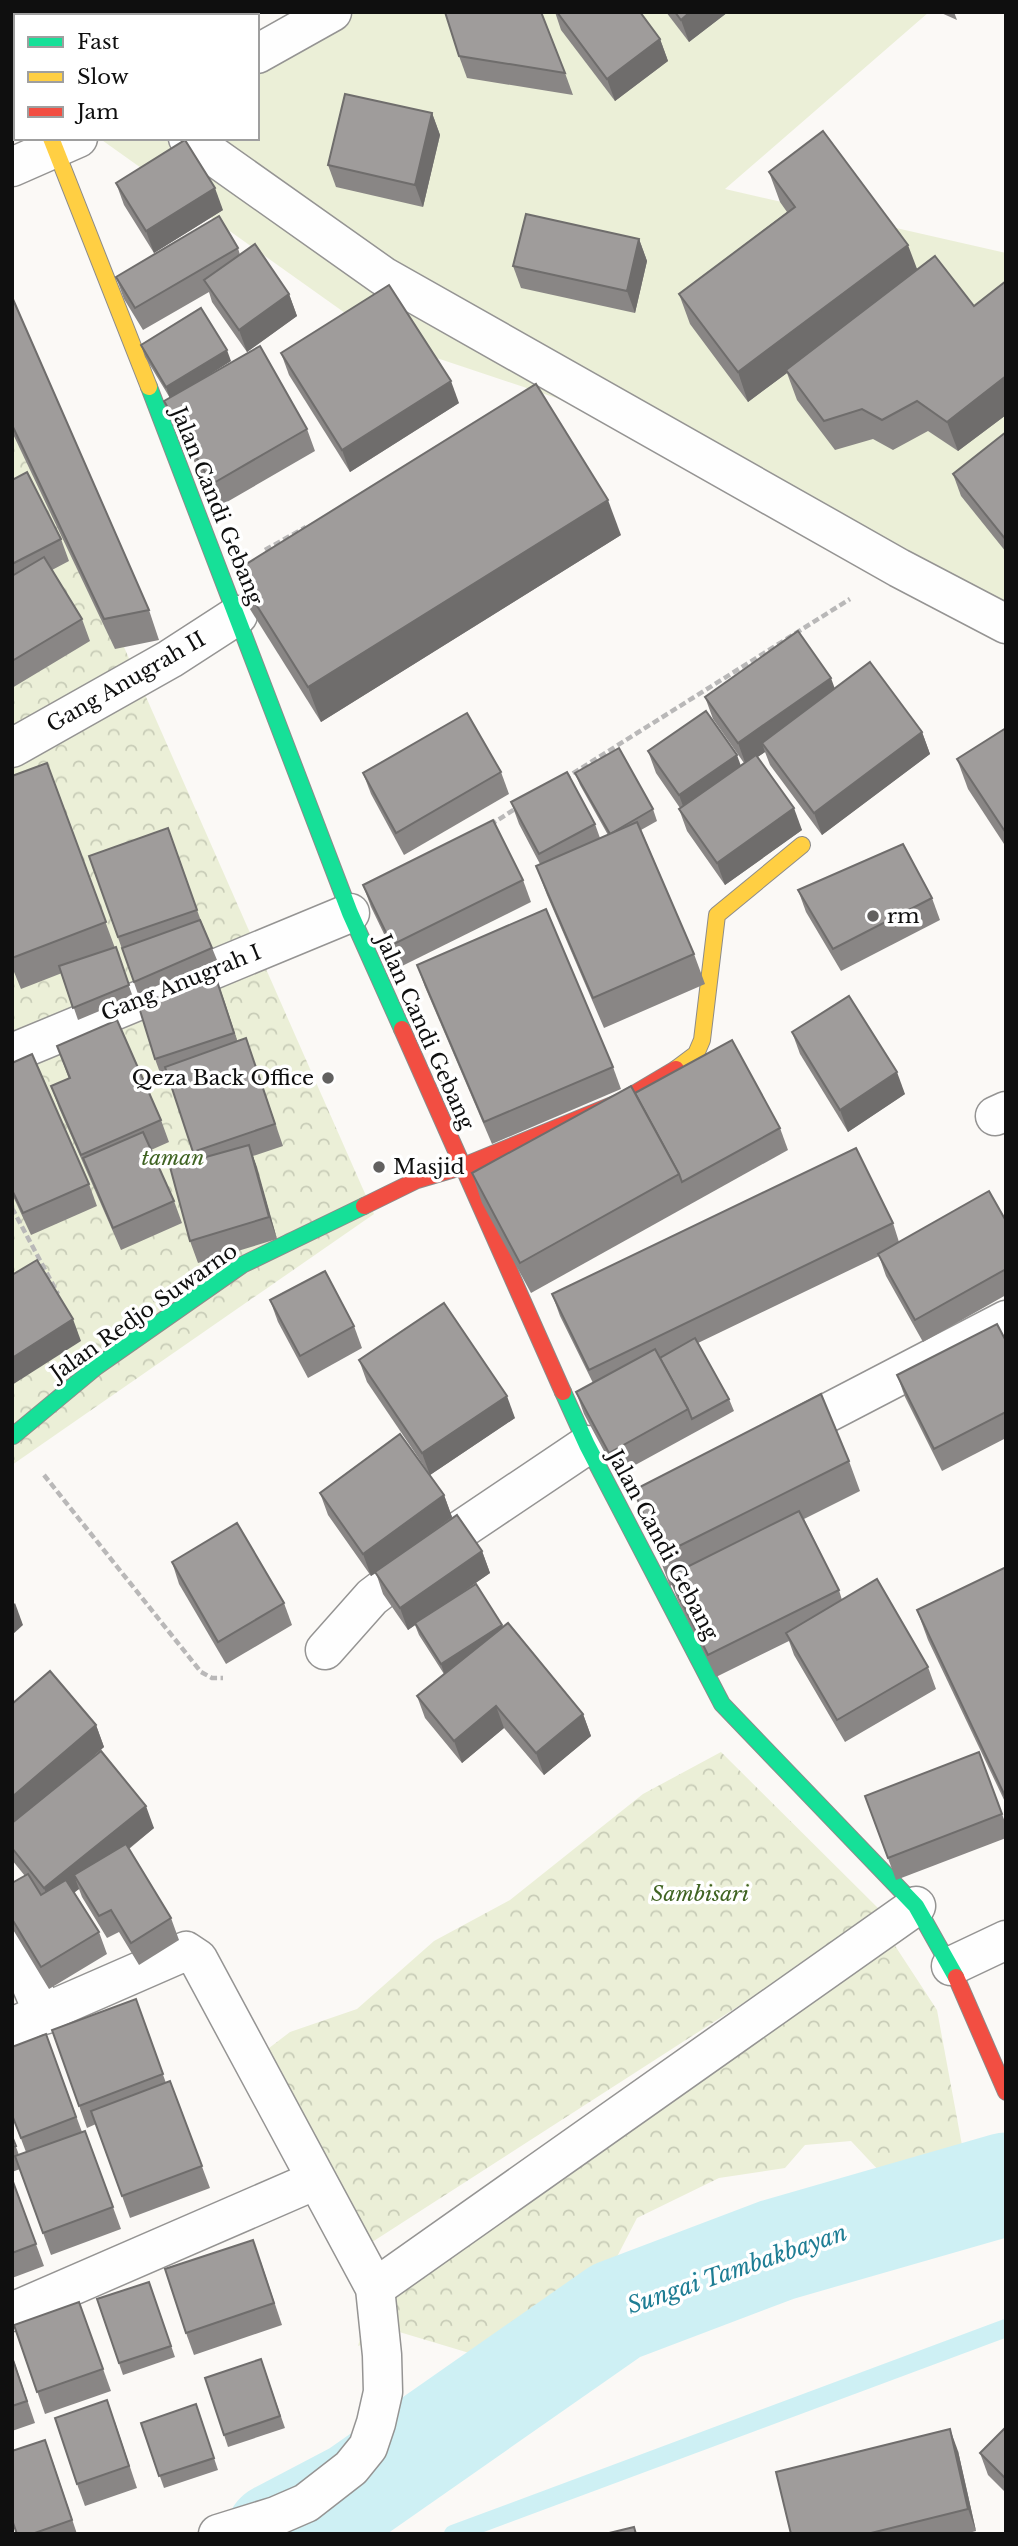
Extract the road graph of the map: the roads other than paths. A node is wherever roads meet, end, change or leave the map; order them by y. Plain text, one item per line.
1 (332, 12) edge
2 (259, 53) edge
3 (191, 140) edge
4 (61, 142) edge
5 (12, 167) edge
6 (238, 615) junction
7 (1006, 624) edge
8 (12, 748) edge
9 (802, 845) dead end
10 (350, 913) junction
11 (12, 1053) edge
12 (461, 1167) junction
13 (1006, 1320) edge
14 (13, 1436) edge
15 (587, 1445) junction
16 (748, 1454) edge
17 (663, 1499) edge
18 (626, 1519) junction
19 (325, 1650) dead end
20 (916, 1906) junction
21 (12, 1940) edge
22 (1006, 1940) edge
23 (951, 1966) junction
24 (28, 2021) edge
25 (1006, 2092) edge
26 (316, 2180) junction
27 (375, 2288) junction
28 (12, 2312) edge
29 (218, 2534) edge

1 - 2 street
3 - 7 street
4 - 5 street
4 - 6 main road, Jalan Candi Gebang
6 - 8 street, Gang Anugrah II
6 - 10 main road, Jalan Candi Gebang
9 - 12 main road, Jalan Redjo Suwarno
10 - 11 street, Gang Anugrah I
10 - 12 main road, Jalan Candi Gebang
12 - 14 main road, Jalan Redjo Suwarno
12 - 15 main road, Jalan Candi Gebang
13 - 16 street
15 - 18 main road, Jalan Candi Gebang
15 - 19 street
17 - 18 street
18 - 20 main road, Jalan Candi Gebang
20 - 23 main road, Jalan Candi Gebang
20 - 27 street
21 - 24 street
22 - 23 street
23 - 25 main road, Jalan Candi Gebang
24 - 26 street
26 - 27 street
26 - 28 street
27 - 29 street

